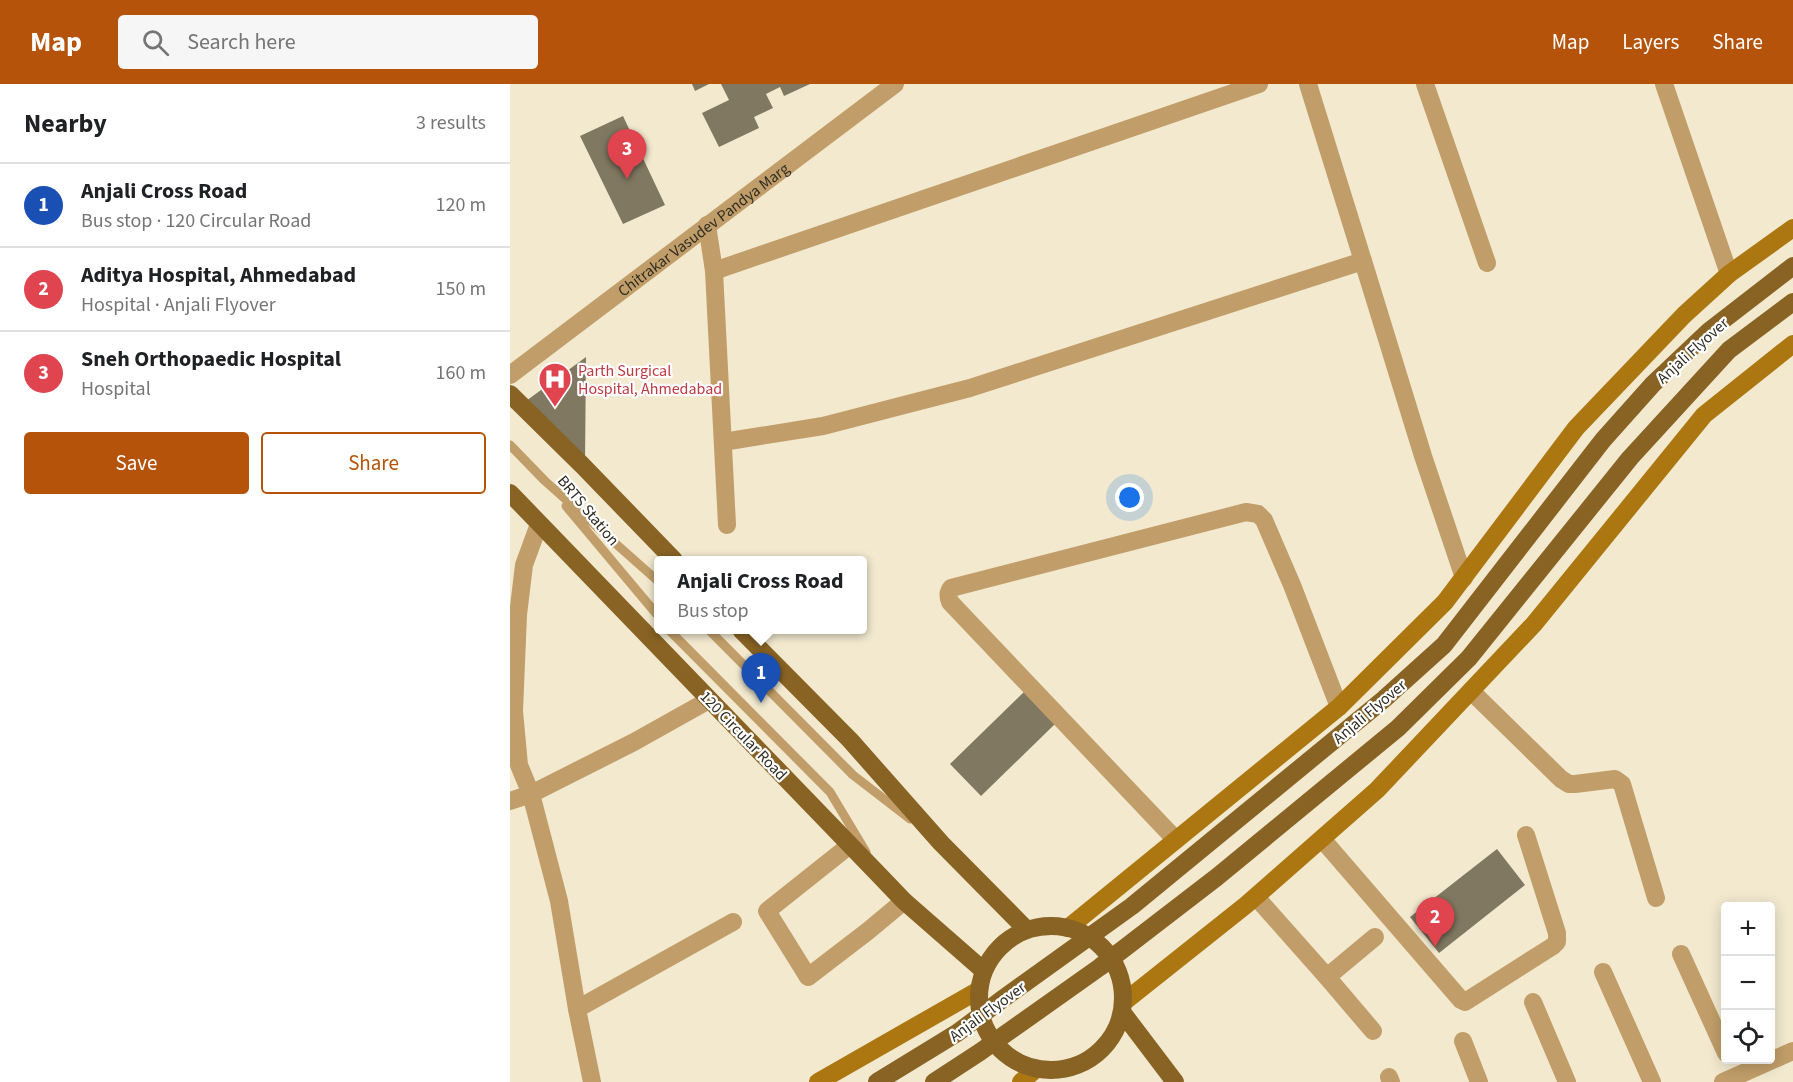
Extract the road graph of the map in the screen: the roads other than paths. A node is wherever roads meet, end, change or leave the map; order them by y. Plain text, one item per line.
1 (895, 84) edge
2 (1259, 84) edge
3 (1308, 84) edge
4 (1425, 84) edge
5 (1664, 84) edge
6 (707, 225) junction
7 (1793, 228) edge
8 (1363, 261) junction
9 (1487, 263) dead end
10 (1793, 266) edge
11 (714, 271) junction
12 (1729, 274) junction
13 (1793, 302) edge
14 (1793, 344) edge
15 (510, 375) edge
16 (510, 394) edge
17 (723, 442) junction
18 (510, 445) edge
19 (545, 481) junction
20 (510, 493) edge
21 (539, 524) junction
22 (728, 525) dead end
23 (669, 556) edge
24 (654, 578) edge
25 (1464, 578) junction
26 (654, 611) edge
27 (673, 634) edge
28 (713, 634) edge
29 (745, 634) edge
30 (1471, 691) junction
31 (709, 700) junction
32 (1340, 706) junction
33 (531, 794) junction
34 (510, 801) edge
35 (1526, 835) dead end
36 (1322, 839) junction
37 (1176, 840) junction
38 (941, 843) junction
39 (850, 845) junction
40 (881, 877) junction
41 (1256, 897) junction
42 (1656, 898) dead end
43 (904, 901) junction
44 (734, 922) dead end
45 (1068, 928) junction
46 (1028, 930) junction
47 (1375, 937) dead end
48 (1681, 954) dead end
49 (984, 971) junction
50 (1603, 972) dead end
51 (1328, 977) junction
52 (979, 990) junction
53 (1533, 1002) dead end
54 (1123, 1007) junction
55 (577, 1009) junction
56 (1373, 1031) dead end
57 (1463, 1041) dead end
58 (1721, 1044) edge
59 (1793, 1051) edge
60 (1731, 1064) edge
61 (1036, 1069) junction
62 (1057, 1070) junction
63 (1739, 1078) edge
64 (592, 1082) edge
65 (818, 1082) edge
66 (877, 1082) edge
67 (934, 1082) edge
68 (1021, 1082) edge
69 (1072, 1082) edge
70 (1175, 1082) edge
71 (1479, 1082) edge
72 (1567, 1082) edge
73 (1652, 1082) edge

1 - 6 street, Chitrakar Vasudev Pandya Marg
2 - 11 street
3 - 8 street
4 - 9 street
5 - 12 street
6 - 11 street
6 - 15 street, Chitrakar Vasudev Pandya Marg
7 - 12 street
8 - 17 street
8 - 25 street
10 - 66 main road, Anjali Flyover, bridge
11 - 17 street
12 - 25 street
13 - 67 main road, Anjali Flyover, bridge
14 - 30 street
16 - 23 main road
17 - 22 street
18 - 19 lane
19 - 24 lane, BRTS Station
19 - 26 lane, BRTS Station
20 - 21 main road, 120 Circular Road
21 - 31 main road, 120 Circular Road
21 - 33 street
25 - 32 street
27 - 40 lane
28 - 38 lane
29 - 38 main road
30 - 36 street
30 - 42 street
31 - 33 street
31 - 39 main road, 120 Circular Road
32 - 37 street
32 - 37 street
33 - 34 street
33 - 55 street
35 - 36 street
36 - 41 street
37 - 45 street
38 - 46 main road
39 - 40 main road, 120 Circular Road
39 - 43 street
40 - 43 main road, 120 Circular Road
41 - 51 street
41 - 54 street
43 - 49 main road, 120 Circular Road
44 - 55 street
45 - 46 main road
45 - 54 main road
46 - 49 main road
47 - 51 street
48 - 58 street
49 - 52 main road
50 - 73 street
51 - 56 street
52 - 61 main road
52 - 65 street
53 - 72 street
54 - 62 main road
54 - 70 main road
55 - 64 street
57 - 71 street
59 - 63 street
60 - 63 street
61 - 62 main road
61 - 68 street
62 - 69 main road

